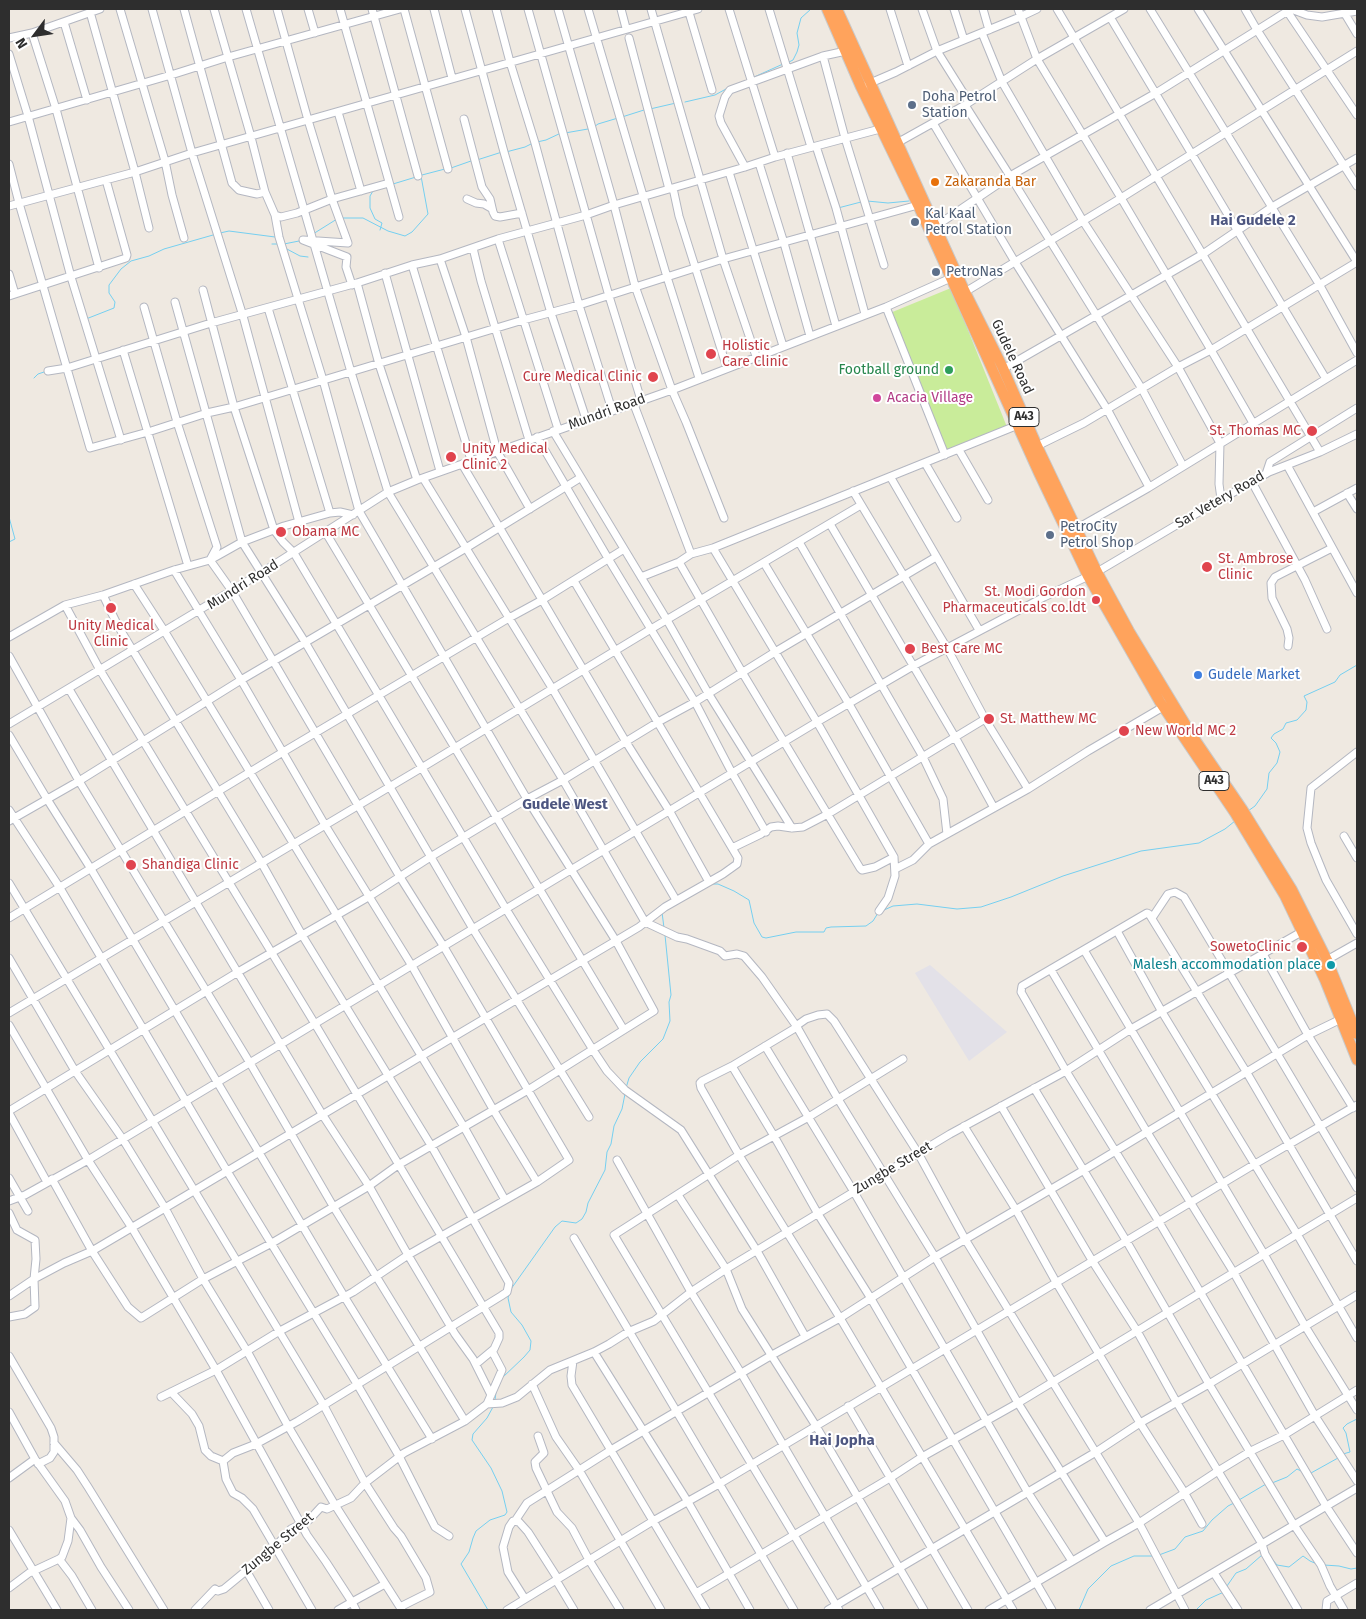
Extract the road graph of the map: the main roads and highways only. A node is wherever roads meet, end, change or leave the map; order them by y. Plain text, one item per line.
1 (827, 9) edge
2 (837, 9) edge
3 (865, 85) junction
4 (954, 277) junction
5 (1093, 574) junction
6 (1239, 811) junction
7 (1251, 831) junction
8 (1357, 1034) edge
9 (1357, 1060) edge

1 - 3 highway, Gudele Road / A43
2 - 3 highway, Gudele Road / A43
3 - 4 highway, Gudele Road / A43
3 - 4 highway, Gudele Road / A43
4 - 5 highway, Gudele Road / A43
4 - 5 highway, Gudele Road / A43
5 - 6 highway, Gudele Road / A43
5 - 6 highway, Gudele Road / A43
6 - 7 highway, A43
7 - 8 highway, A43
7 - 9 highway, A43

